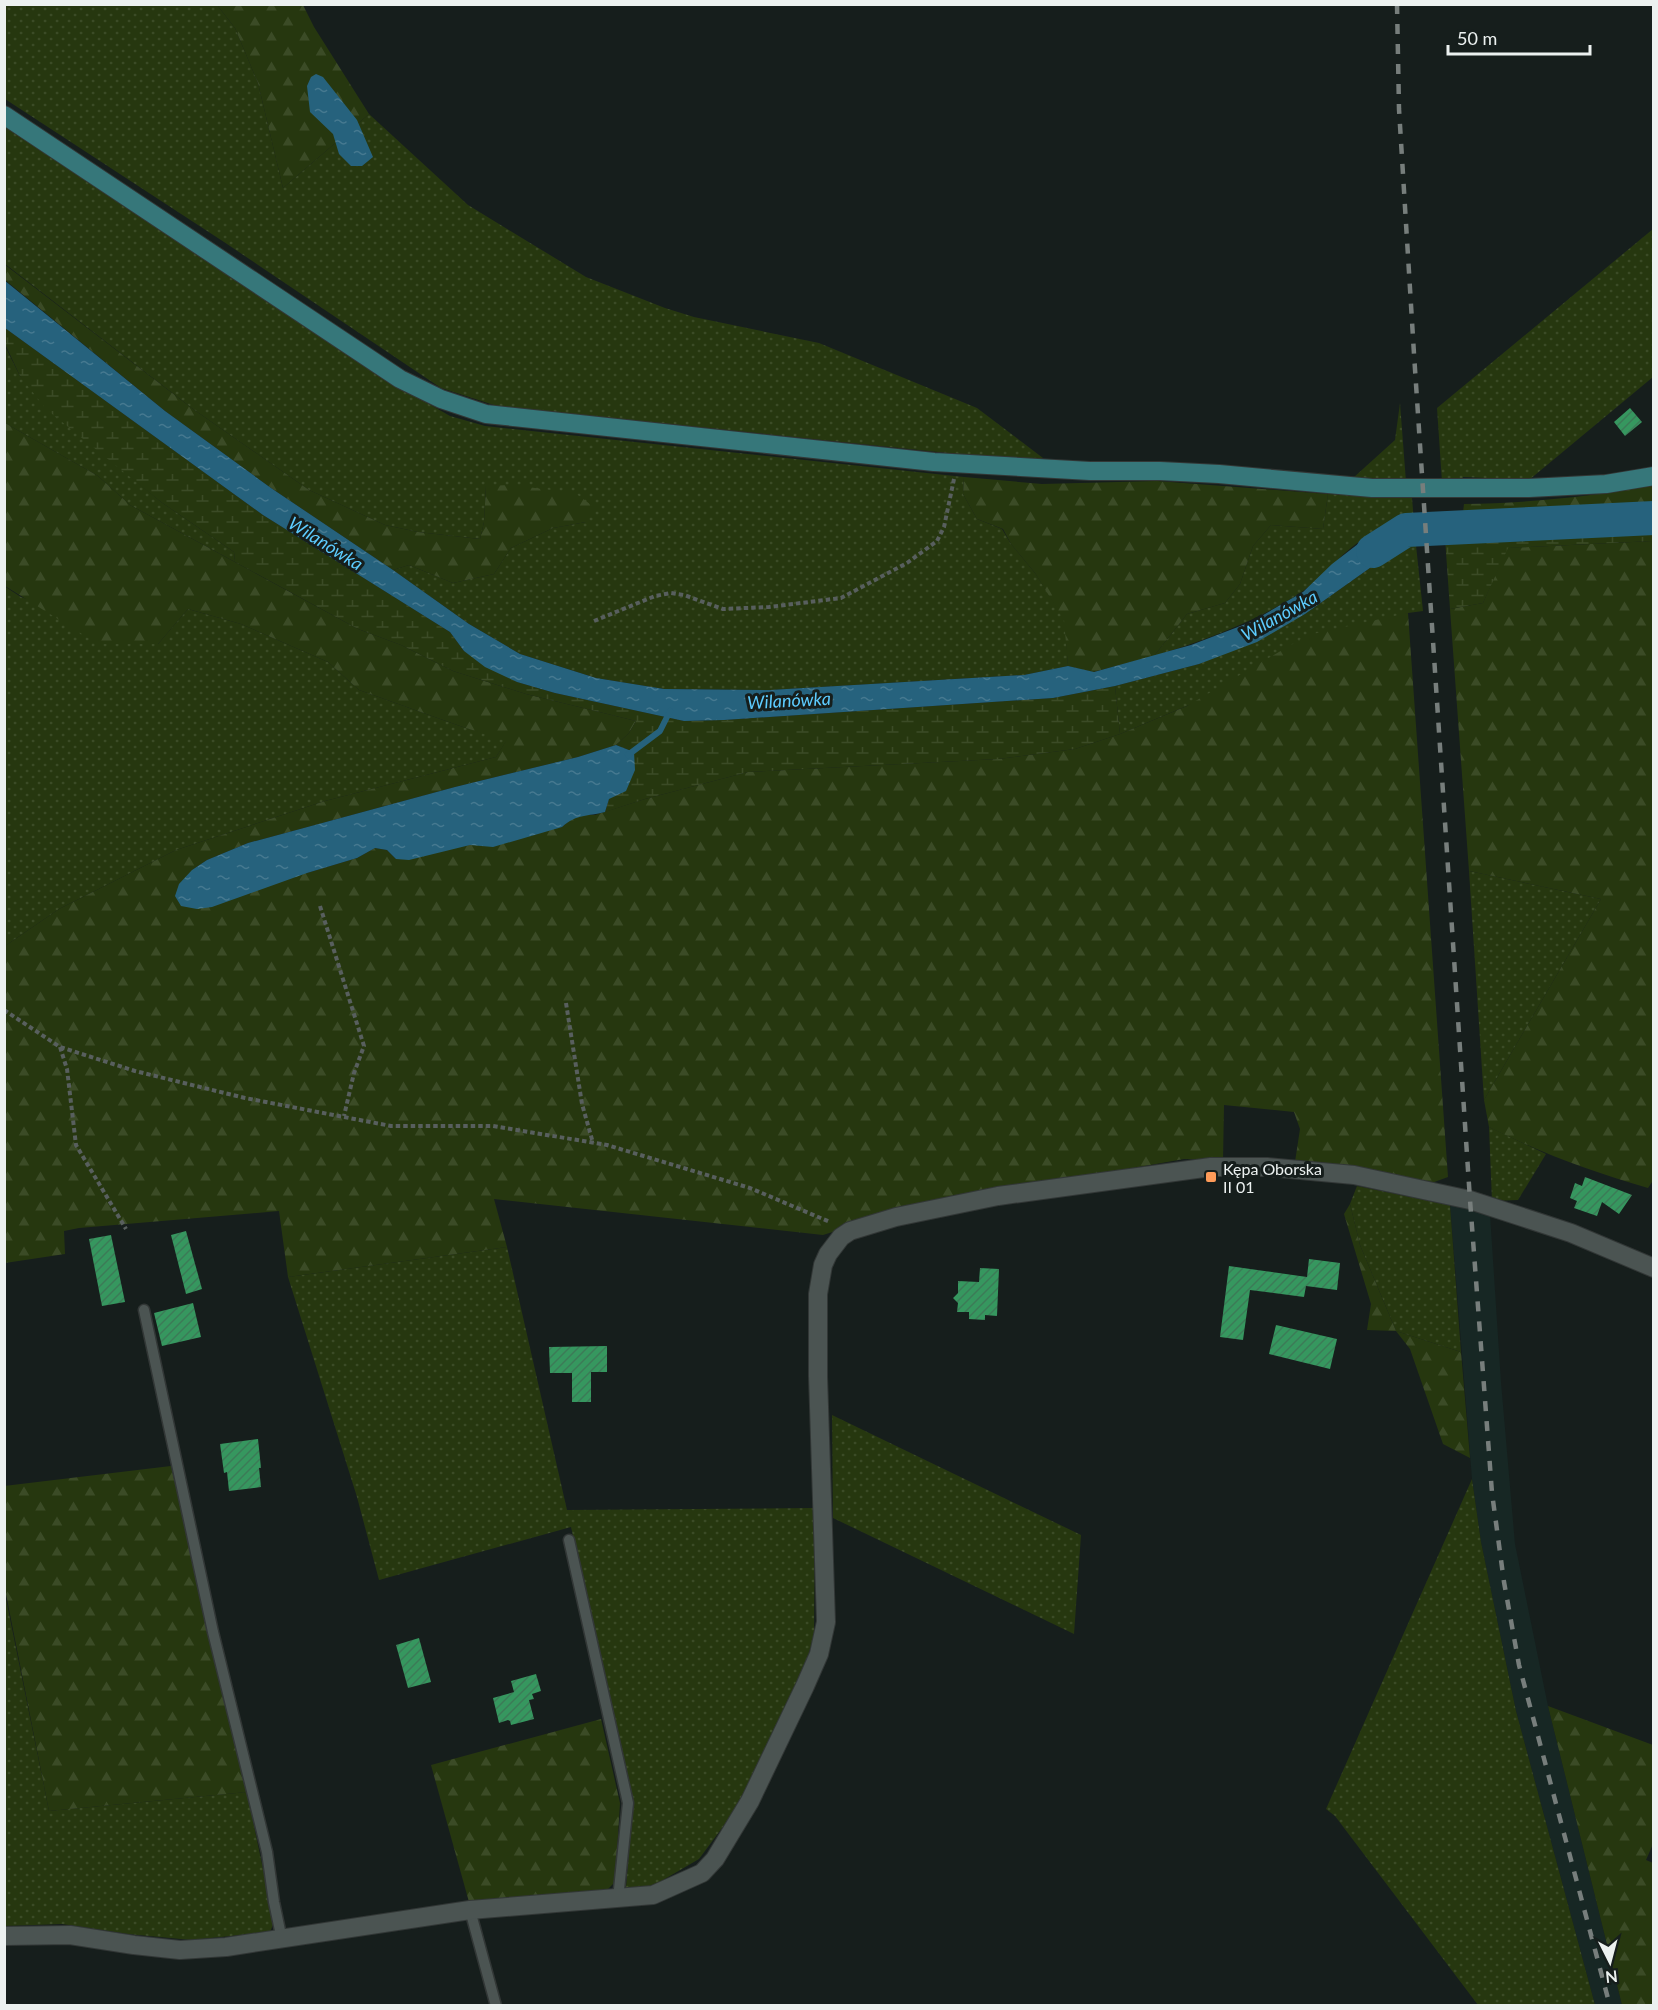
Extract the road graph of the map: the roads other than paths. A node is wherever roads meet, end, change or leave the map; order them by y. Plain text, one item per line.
1 (4, 115) edge
2 (1653, 476) edge
3 (1653, 1268) edge
4 (144, 1310) dead end
5 (569, 1540) dead end
6 (618, 1899) junction
7 (470, 1910) junction
8 (4, 1936) edge
9 (282, 1940) junction
10 (496, 2006) edge

1 - 2 street
3 - 6 street
4 - 9 lane
5 - 6 lane
6 - 7 street
7 - 9 street
7 - 10 lane
8 - 9 street

